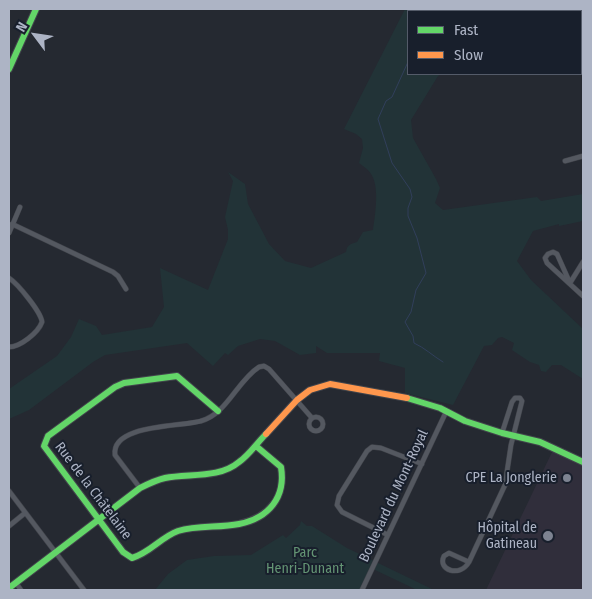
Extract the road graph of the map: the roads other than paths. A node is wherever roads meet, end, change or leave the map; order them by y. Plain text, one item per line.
1 (36, 9) edge
2 (9, 69) edge
3 (583, 156) edge
4 (565, 161) dead end
5 (20, 208) dead end
6 (12, 224) junction
7 (9, 233) edge
8 (583, 262) edge
9 (9, 278) edge
10 (570, 283) junction
11 (126, 289) dead end
12 (583, 296) edge
13 (9, 347) edge
14 (297, 400) junction
15 (218, 411) junction
16 (446, 412) junction
17 (312, 418) dead end
18 (502, 433) junction
19 (513, 437) junction
20 (256, 446) junction
21 (583, 462) edge
22 (422, 464) junction
23 (140, 488) junction
24 (9, 491) edge
25 (25, 513) junction
26 (98, 520) junction
27 (9, 526) edge
28 (388, 536) junction
29 (56, 552) junction
30 (469, 562) junction
31 (16, 583) junction
32 (9, 588) edge
33 (21, 590) edge
34 (84, 590) edge
35 (362, 590) edge

1 - 2 street
3 - 4 street
5 - 6 street
6 - 7 street
6 - 11 street
8 - 10 street
9 - 13 street
10 - 10 street
10 - 12 street
14 - 15 street
14 - 16 street
14 - 17 street
14 - 20 street
15 - 23 street
15 - 26 street, Rue de la Châtelaine
16 - 18 street
16 - 22 street, Boulevard du Mont-Royal
18 - 19 street
18 - 19 street
19 - 21 street
19 - 30 street
20 - 23 street
20 - 26 street, Rue de la Châtelaine
22 - 28 street, Boulevard du Mont-Royal
22 - 28 street
23 - 26 street
24 - 25 street
25 - 27 street
25 - 29 street
26 - 29 street
28 - 35 street, Boulevard du Mont-Royal
29 - 31 street
29 - 34 street
30 - 30 street
31 - 32 street
31 - 33 street

